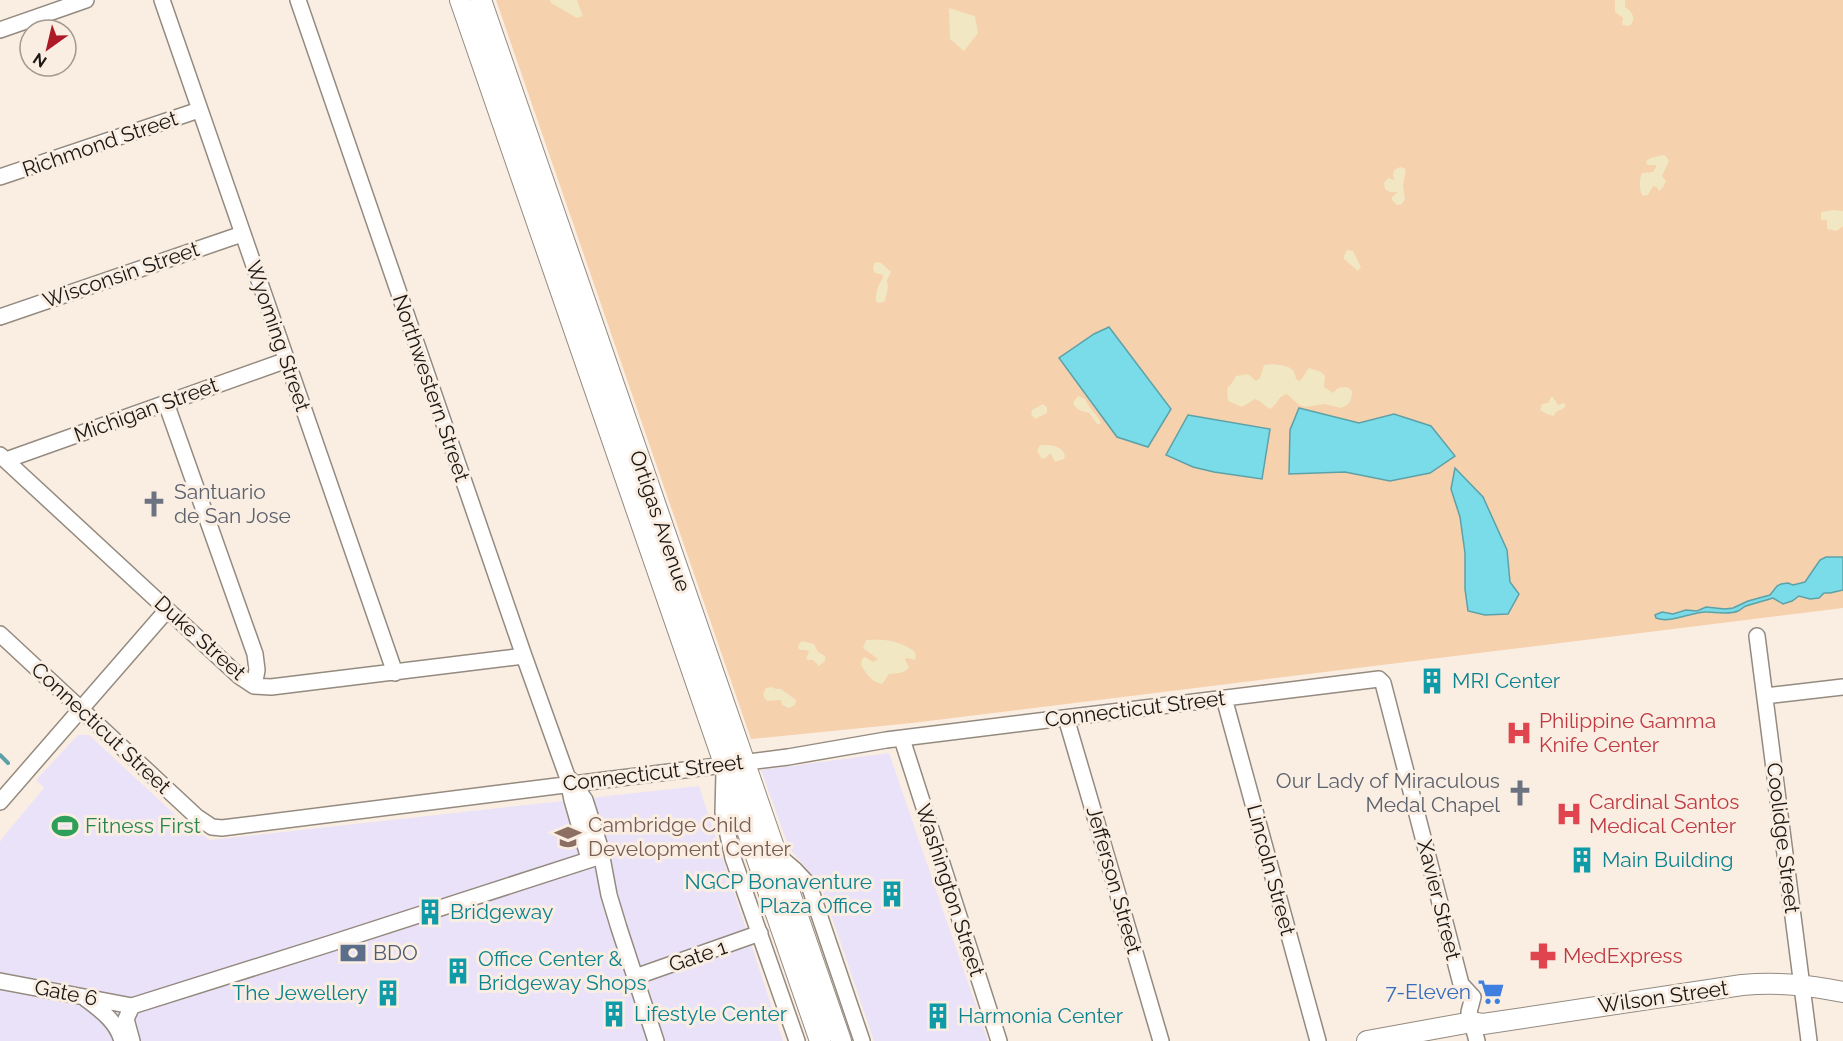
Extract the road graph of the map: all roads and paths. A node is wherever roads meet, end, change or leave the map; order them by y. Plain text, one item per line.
1 (86, 0) edge
2 (162, 0) edge
3 (298, 0) edge
4 (460, 0) edge
5 (481, 0) edge
6 (0, 30) edge
7 (200, 110) junction
8 (0, 177) edge
9 (242, 234) junction
10 (0, 317) edge
11 (287, 360) junction
12 (166, 404) junction
13 (3, 458) edge
14 (167, 610) junction
15 (0, 634) edge
16 (1757, 636) dead end
17 (524, 656) junction
18 (395, 673) junction
19 (1379, 679) joint
20 (254, 686) junction
21 (1843, 687) edge
22 (1765, 696) junction
23 (1224, 699) junction
24 (81, 708) junction
25 (1066, 718) junction
26 (902, 739) junction
27 (734, 763) junction
28 (569, 781) junction
29 (0, 801) edge
30 (776, 854) junction
31 (595, 857) junction
32 (760, 933) junction
33 (634, 977) junction
34 (0, 981) edge
35 (1801, 985) junction
36 (1843, 992) edge
37 (81, 996) junction
38 (132, 1006) junction
39 (1475, 1026) edge
40 (122, 1041) edge
41 (132, 1041) edge
42 (656, 1041) edge
43 (797, 1041) edge
44 (820, 1041) edge
45 (841, 1041) edge
46 (862, 1041) edge
47 (999, 1041) edge
48 (1161, 1041) edge
49 (1318, 1041) edge
50 (1367, 1041) edge
51 (1415, 1041) edge
52 (1809, 1041) edge

1 - 6 street
2 - 7 street, Wyoming Street
3 - 17 street, Northwestern Street
4 - 27 main road, Ortigas Avenue
5 - 27 main road, Ortigas Avenue
7 - 8 street, Richmond Street
7 - 9 street, Wyoming Street
9 - 10 street, Wisconsin Street
9 - 11 street, Wyoming Street
11 - 12 street, Michigan Street
11 - 18 street, Wyoming Street
12 - 13 street, Michigan Street
12 - 20 street
13 - 14 street, Duke Street
14 - 20 street, Duke Street
14 - 24 street
15 - 24 street, Connecticut Street
16 - 22 street, Coolidge Street
17 - 18 street, Duke Street
17 - 28 street, Northwestern Street
18 - 20 street, Duke Street
19 - 23 street, Connecticut Street
19 - 39 street, Xavier Street
21 - 22 street
22 - 35 street, Coolidge Street
23 - 25 street, Connecticut Street
23 - 49 street, Lincoln Street
24 - 28 street, Connecticut Street
24 - 29 street
25 - 26 street, Connecticut Street
25 - 48 street, Jefferson Street
26 - 27 street, Connecticut Street
26 - 47 street, Washington Street
27 - 28 street, Connecticut Street
27 - 30 main road, Ortigas Avenue
27 - 32 street
27 - 44 main road, Ortigas Avenue
28 - 31 street, Northwestern Street
30 - 45 main road, Ortigas Avenue
30 - 46 street
31 - 33 street, Northwestern Street
31 - 38 street
32 - 33 street, Gate 1
32 - 43 street
33 - 42 street, Northwestern Street
34 - 37 street, Gate 6
35 - 36 main road, Wilson Street
35 - 39 main road, Wilson Street
35 - 52 street, Coolidge Street
37 - 38 street, Gate 6
37 - 40 street
38 - 41 street
39 - 50 main road, Wilson Street
39 - 51 main road, Wilson Street

